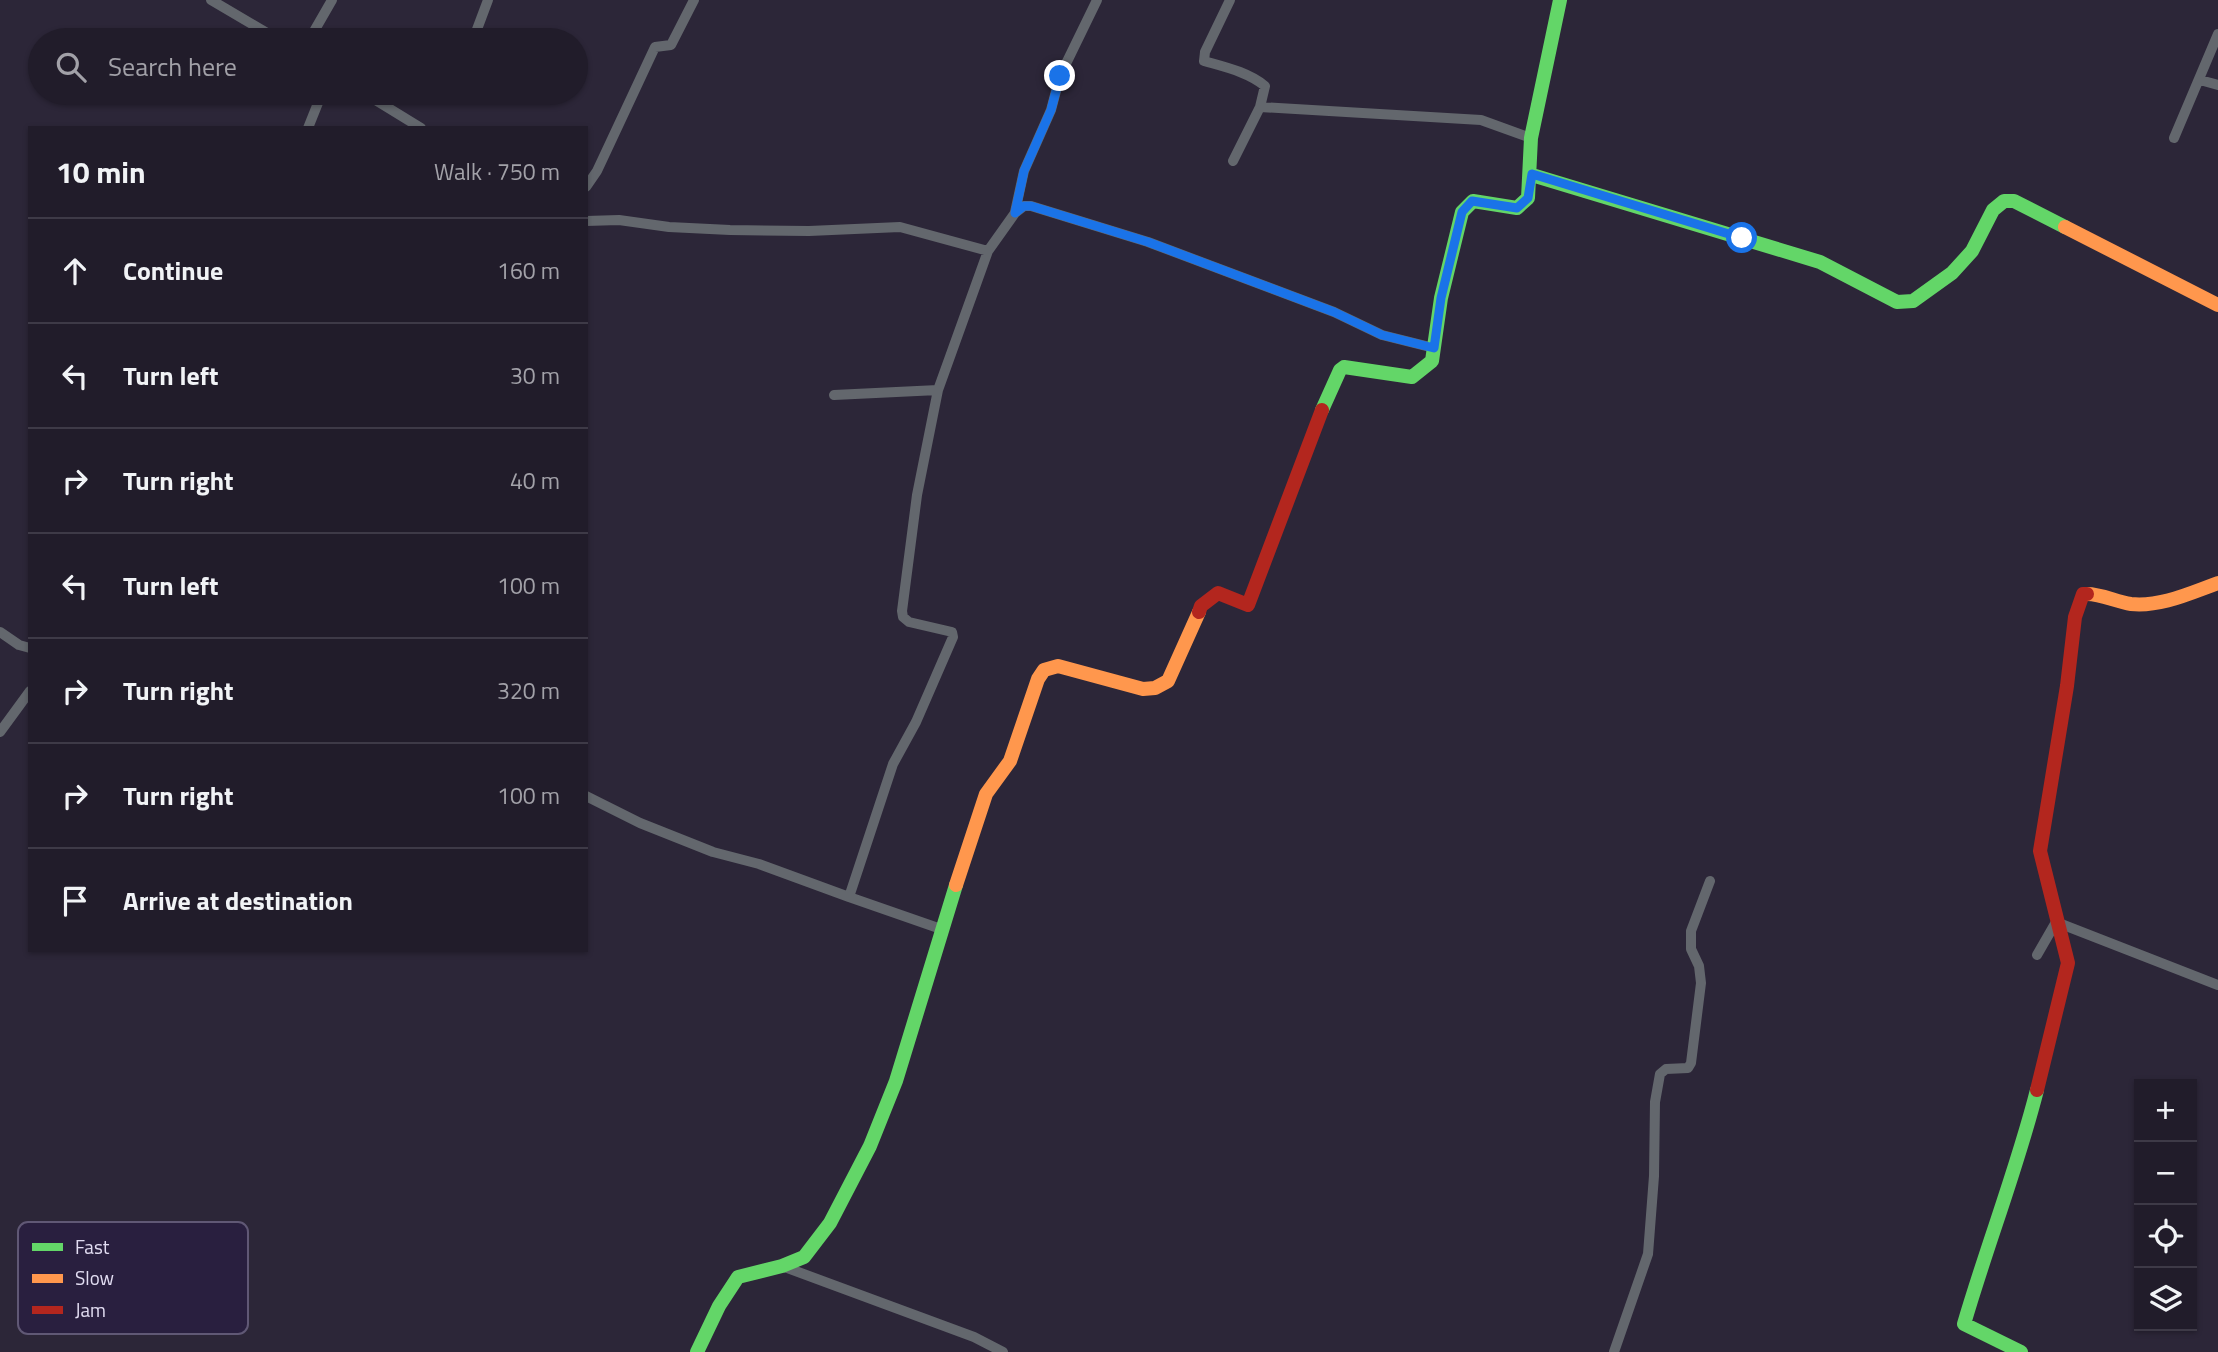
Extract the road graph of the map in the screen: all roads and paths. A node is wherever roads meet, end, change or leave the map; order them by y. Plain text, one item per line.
1 (211, 0) edge
2 (332, 0) edge
3 (488, 0) edge
4 (694, 0) edge
5 (1097, 0) edge
6 (1230, 0) edge
7 (1560, 0) edge
8 (259, 28) edge
9 (316, 28) edge
10 (478, 28) edge
11 (2218, 34) edge
12 (2200, 80) junction
13 (2218, 85) edge
14 (317, 105) edge
15 (392, 105) edge
16 (1259, 107) junction
17 (309, 126) edge
18 (418, 126) edge
19 (1531, 138) junction
20 (2174, 138) dead end
21 (1233, 161) dead end
22 (1532, 174) junction
23 (588, 184) edge
24 (1015, 213) junction
25 (588, 221) edge
26 (988, 251) junction
27 (2218, 305) edge
28 (1434, 348) junction
29 (938, 390) junction
30 (834, 395) dead end
31 (2218, 583) edge
32 (0, 632) edge
33 (28, 647) edge
34 (28, 694) edge
35 (0, 732) edge
36 (588, 797) edge
37 (1710, 881) dead end
38 (849, 897) junction
39 (2057, 923) junction
40 (941, 929) junction
41 (2037, 956) dead end
42 (2218, 985) edge
43 (782, 1266) junction
44 (697, 1352) edge
45 (1003, 1352) edge
46 (1614, 1352) edge
47 (2021, 1352) edge

1 - 8 street
2 - 9 street
3 - 10 street
4 - 23 street
5 - 24 street
6 - 16 street
7 - 19 street
11 - 12 street
12 - 13 street
12 - 20 street
14 - 17 street
15 - 18 street
16 - 19 street
16 - 21 street
19 - 22 street
22 - 27 street
22 - 28 street
24 - 26 street
24 - 28 street
25 - 26 street
26 - 29 street
28 - 40 street
29 - 30 street
29 - 38 street
31 - 39 street
32 - 33 street
34 - 35 street
36 - 38 street
37 - 46 street
38 - 40 street
39 - 41 street
39 - 42 street
39 - 47 street
40 - 43 street
43 - 44 street
43 - 45 street

